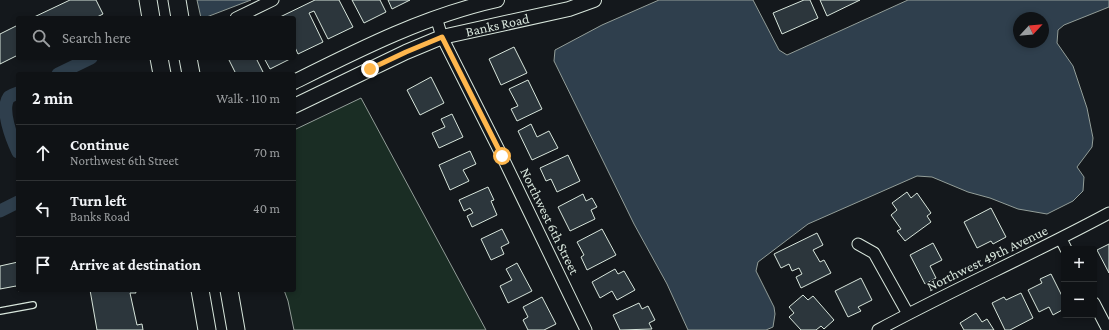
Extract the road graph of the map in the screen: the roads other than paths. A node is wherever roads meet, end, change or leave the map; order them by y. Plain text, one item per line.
1 (148, 0) edge
2 (177, 0) edge
3 (273, 0) edge
4 (497, 0) edge
5 (589, 1) edge
6 (151, 16) edge
7 (180, 16) edge
8 (240, 16) edge
9 (436, 16) junction
10 (442, 37) junction
11 (159, 60) edge
12 (188, 60) edge
13 (162, 72) edge
14 (191, 72) edge
15 (296, 81) edge
16 (296, 105) edge
17 (1109, 213) edge
18 (858, 244) dead end
19 (1064, 244) edge
20 (200, 292) edge
21 (229, 292) edge
22 (33, 305) dead end
23 (1097, 309) edge
24 (0, 311) edge
25 (908, 314) junction
26 (207, 330) edge
27 (236, 330) edge
28 (586, 330) edge
29 (878, 330) edge
30 (1108, 330) edge

1 - 6 main road
2 - 7 main road
3 - 8 street
4 - 9 street, Banks Road
5 - 10 street, Banks Road
9 - 10 street, Northwest 6th Street
9 - 15 street, Banks Road
10 - 16 street, Banks Road
10 - 28 street, Northwest 6th Street
11 - 13 main road
12 - 14 main road
17 - 19 street, Northwest 49th Avenue
18 - 25 street
19 - 25 street, Northwest 49th Avenue
20 - 26 main road
21 - 27 main road
22 - 24 lane
23 - 30 street
25 - 29 street, Northwest 49th Avenue

